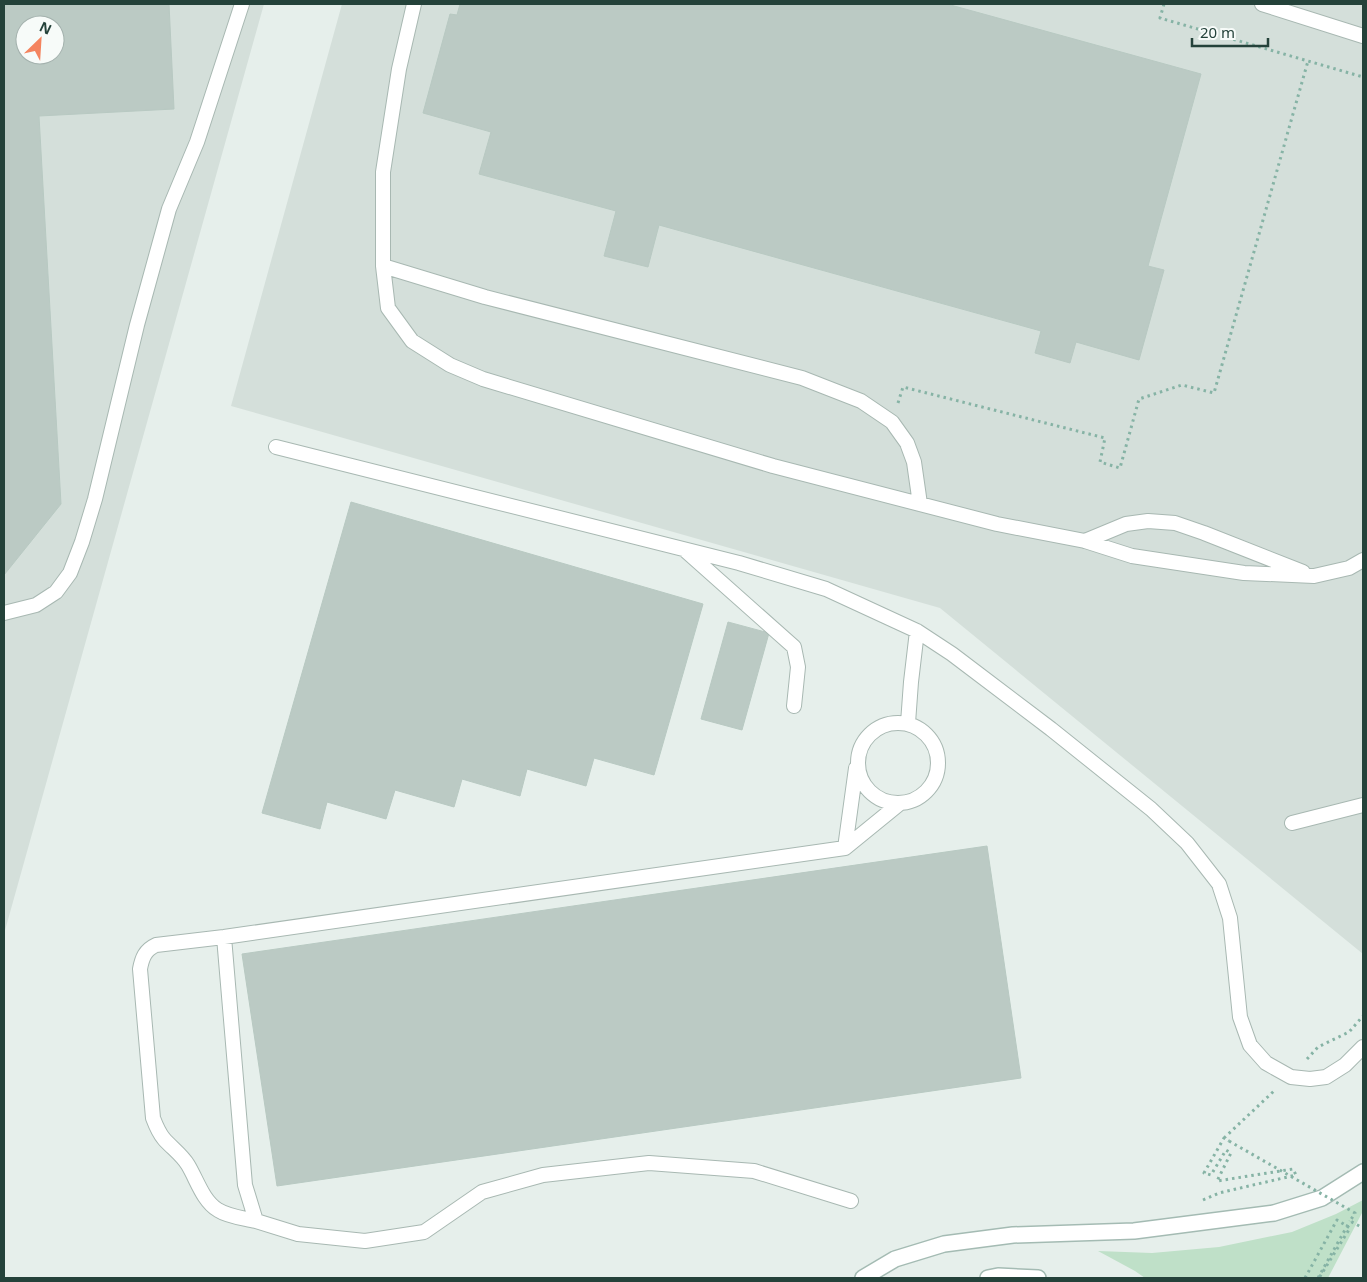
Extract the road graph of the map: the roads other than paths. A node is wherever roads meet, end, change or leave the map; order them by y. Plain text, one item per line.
1 (242, 4) edge
2 (414, 4) edge
3 (1262, 4) edge
4 (1363, 36) edge
5 (383, 266) junction
6 (276, 447) dead end
7 (920, 504) junction
8 (1085, 541) junction
9 (686, 550) junction
10 (1363, 560) edge
11 (1314, 576) junction
12 (4, 613) edge
13 (917, 631) junction
14 (794, 706) dead end
15 (908, 723) junction
16 (857, 762) junction
17 (899, 804) junction
18 (1363, 805) edge
19 (1292, 823) dead end
20 (845, 848) junction
21 (224, 937) junction
22 (1363, 1047) edge
23 (1363, 1172) edge
24 (852, 1201) dead end
25 (256, 1221) junction
26 (863, 1278) edge
27 (988, 1278) edge
28 (1038, 1278) edge

1 - 12 lane
2 - 5 lane
3 - 4 lane
5 - 7 lane
5 - 7 lane
6 - 9 lane
7 - 8 lane
8 - 11 lane
8 - 11 lane
9 - 13 lane
9 - 14 lane
10 - 11 lane
13 - 15 lane
13 - 22 lane
15 - 16 lane
15 - 17 lane
16 - 17 lane
16 - 20 lane
17 - 20 lane
18 - 19 lane
20 - 21 lane
21 - 25 lane
21 - 25 lane
23 - 26 main road
24 - 25 lane
27 - 28 main road

